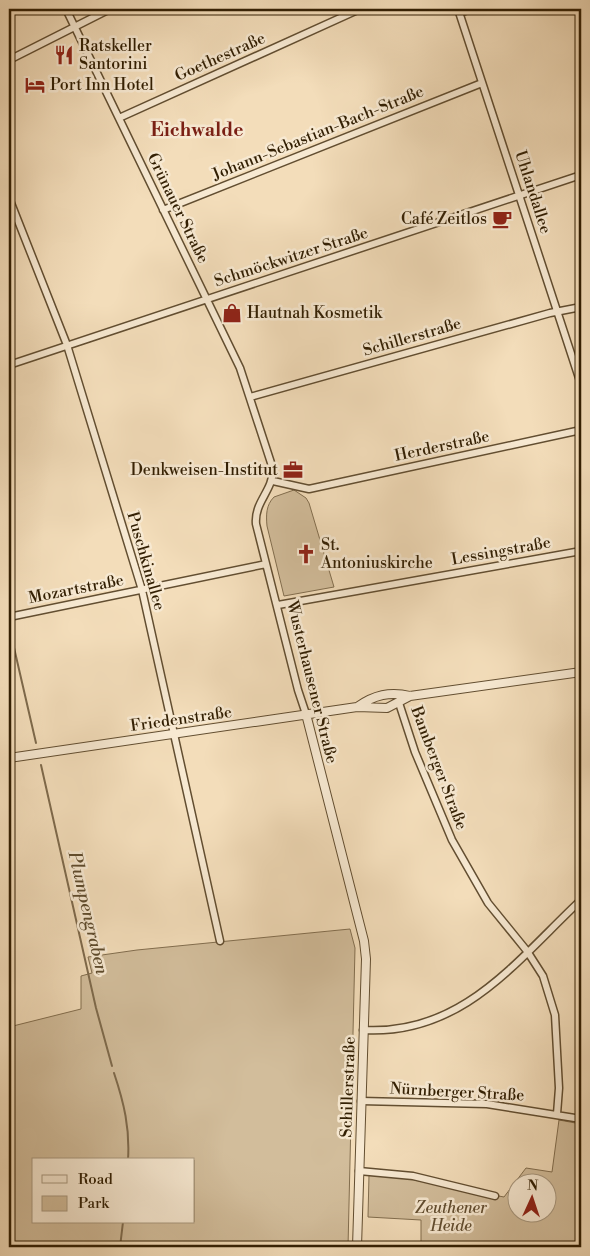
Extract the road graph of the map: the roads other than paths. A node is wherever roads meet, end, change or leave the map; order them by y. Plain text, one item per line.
1 (66, 9) edge
2 (110, 9) edge
3 (360, 9) edge
4 (472, 9) edge
5 (458, 11) edge
6 (75, 26) junction
7 (9, 60) edge
8 (482, 83) junction
9 (119, 118) junction
10 (581, 175) edge
11 (520, 196) junction
12 (9, 198) edge
13 (163, 210) junction
14 (208, 299) junction
15 (581, 307) edge
16 (557, 312) junction
17 (67, 346) junction
18 (9, 365) edge
19 (581, 384) edge
20 (250, 397) junction
21 (581, 430) edge
22 (273, 481) junction
23 (581, 551) edge
24 (266, 564) junction
25 (142, 590) junction
26 (278, 605) junction
27 (9, 617) edge
28 (581, 672) edge
29 (410, 696) junction
30 (400, 703) junction
31 (357, 707) junction
32 (306, 714) junction
33 (174, 733) junction
34 (9, 758) edge
35 (581, 900) edge
36 (360, 928) joint
37 (220, 941) dead end
38 (528, 951) junction
39 (363, 1030) junction
40 (361, 1101) junction
41 (557, 1114) junction
42 (581, 1119) edge
43 (359, 1171) junction
44 (495, 1196) dead end
45 (357, 1247) edge

1 - 6 street, Grünauer Straße
2 - 6 street
3 - 9 street, Goethestraße
4 - 5 street
5 - 8 street, Uhlandallee
6 - 7 street
6 - 9 street, Grünauer Straße
8 - 11 street, Uhlandallee
8 - 13 street, Johann-Sebastian-Bach-Straße
9 - 13 street, Grünauer Straße
10 - 11 street, Schmöckwitzer Straße
11 - 14 street, Schmöckwitzer Straße
11 - 16 street, Uhlandallee
12 - 17 street, Puschkinallee
13 - 14 street, Grünauer Straße
14 - 17 street, Schmöckwitzer Straße
14 - 20 street, Grünauer Straße
15 - 16 street, Schillerstraße
16 - 19 street, Uhlandallee
16 - 20 street, Schillerstraße
17 - 18 street, Schmöckwitzer Straße
17 - 25 street, Puschkinallee
20 - 22 street, Grünauer Straße
21 - 22 street, Herderstraße
22 - 24 street, Wusterhausener Straße
23 - 26 street, Lessingstraße
24 - 25 street, Mozartstraße
24 - 26 street, Wusterhausener Straße
25 - 27 street, Mozartstraße
25 - 33 street, Puschkinallee
26 - 32 street, Wusterhausener Straße
28 - 29 street, Friedenstraße
29 - 30 street, Friedenstraße
29 - 31 street, Friedenstraße
30 - 31 street, Friedenstraße
30 - 38 street, Bamberger Straße
31 - 32 street, Friedenstraße
32 - 33 street, Friedenstraße
32 - 36 street, Wusterhausener Straße
33 - 34 street, Friedenstraße
33 - 37 street, Puschkinallee
35 - 38 street
36 - 39 street, Schillerstraße
38 - 39 street
38 - 41 street, Bamberger Straße
39 - 40 street, Schillerstraße
40 - 41 street, Nürnberger Straße
40 - 43 street, Schillerstraße
41 - 42 street, Nürnberger Straße
43 - 44 street
43 - 45 street, Schillerstraße

